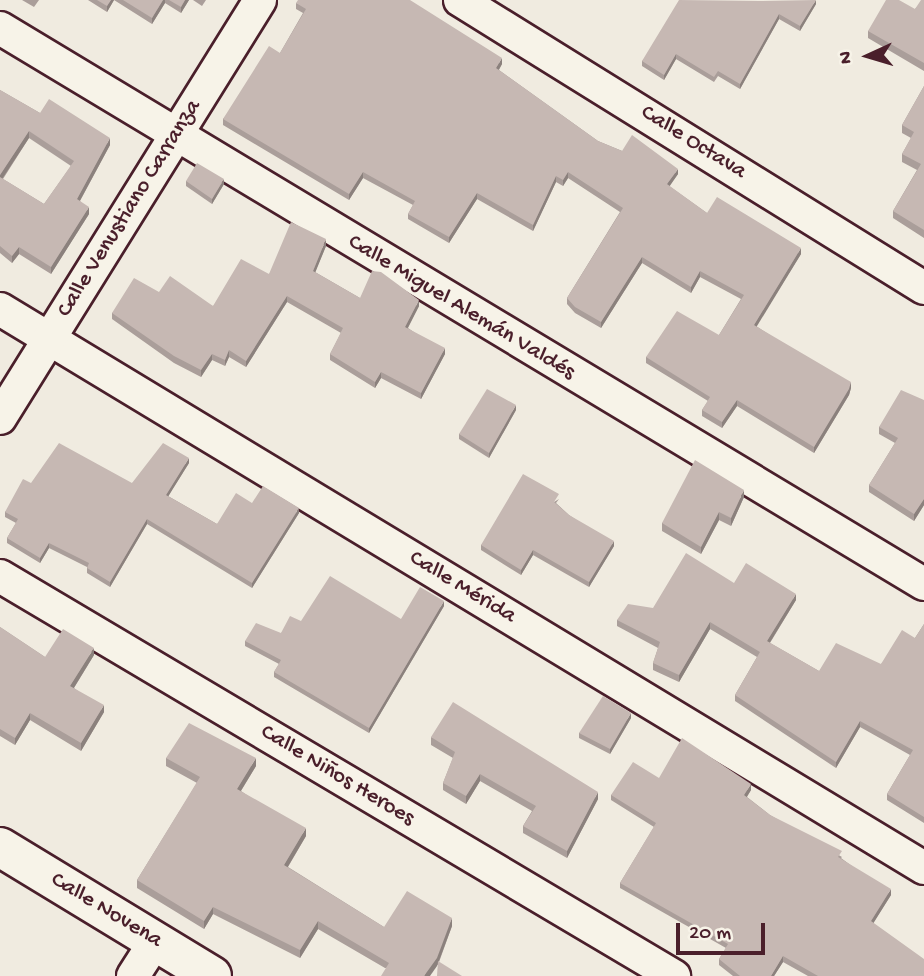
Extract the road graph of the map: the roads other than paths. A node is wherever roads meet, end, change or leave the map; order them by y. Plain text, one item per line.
1 (260, 0) edge
2 (460, 0) edge
3 (0, 29) edge
4 (174, 138) junction
5 (924, 288) edge
6 (0, 309) edge
7 (49, 339) junction
8 (0, 418) edge
9 (0, 576) edge
10 (924, 583) edge
11 (0, 847) edge
12 (924, 868) edge
13 (156, 940) junction
14 (133, 976) edge
15 (212, 976) edge
16 (674, 976) edge

1 - 4 street, Calle Venustiano Carranza
2 - 5 street, Calle Octava
3 - 4 street, Calle Miguel Alemán Valdés
4 - 7 street, Calle Venustiano Carranza
4 - 10 street, Calle Miguel Alemán Valdés
6 - 7 street, Calle Mérida
7 - 8 street, Calle Venustiano Carranza
7 - 12 street, Calle Mérida
9 - 16 street, Calle Niños Heroes
11 - 13 street, Calle Novena
13 - 14 street
13 - 15 street, Calle Novena

